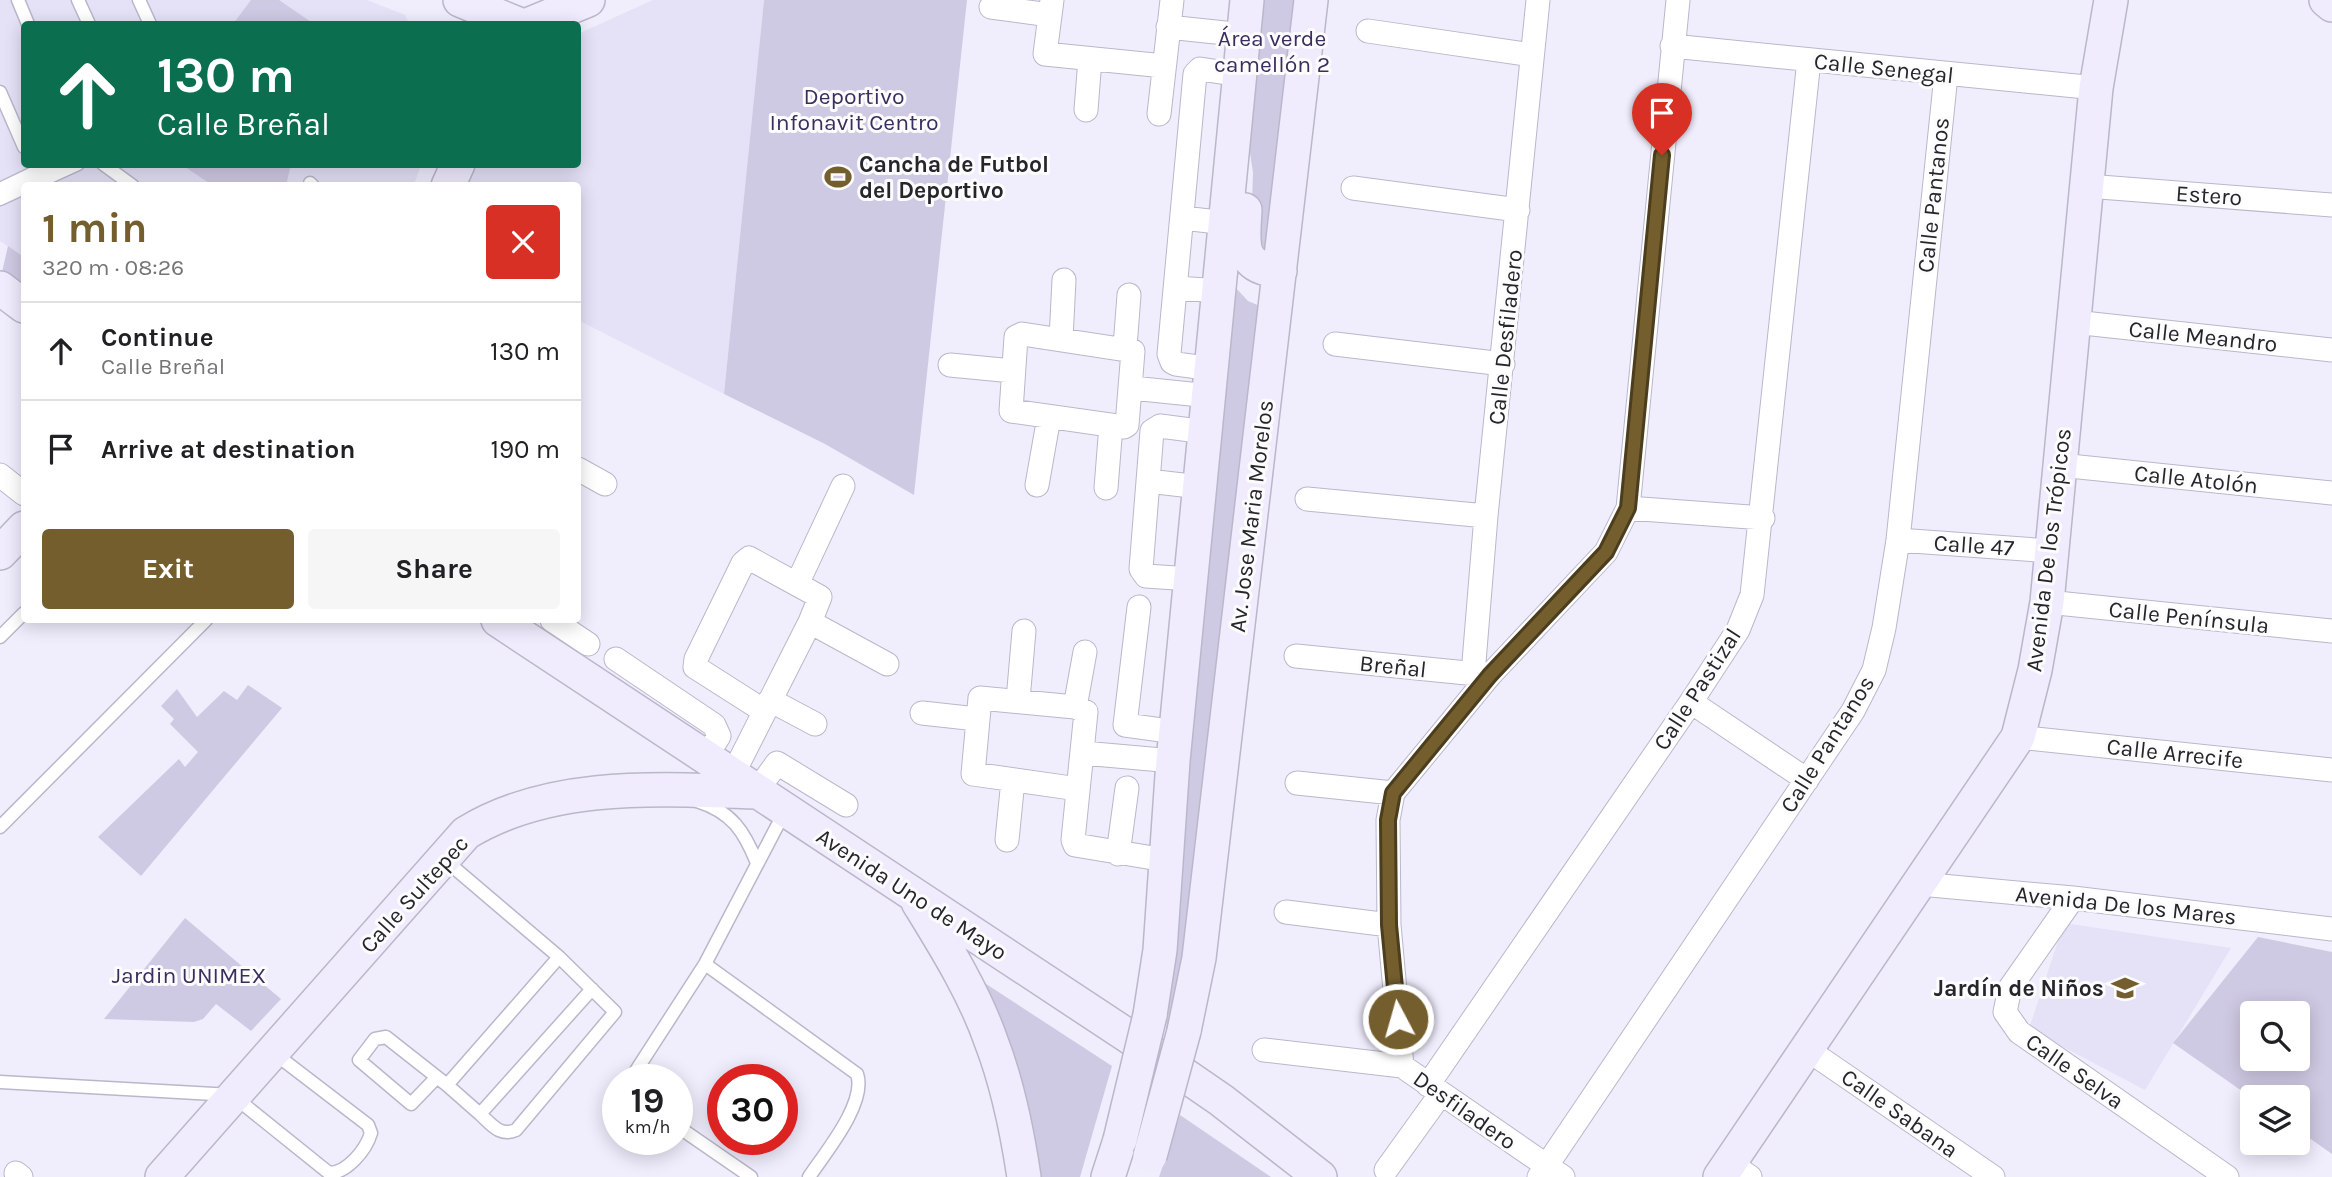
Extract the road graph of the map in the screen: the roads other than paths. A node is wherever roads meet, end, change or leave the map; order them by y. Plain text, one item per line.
1 (18, 0) edge
2 (78, 0) edge
3 (139, 0) edge
4 (460, 0) edge
5 (537, 0) edge
6 (588, 0) edge
7 (1172, 0) edge
8 (1247, 0) edge
9 (1311, 0) edge
10 (1538, 0) edge
11 (1678, 0) edge
12 (2110, 0) edge
13 (2326, 0) edge
14 (2332, 5) edge
15 (990, 7) dead end
16 (1051, 8) edge
17 (27, 21) edge
18 (88, 21) edge
19 (149, 21) edge
20 (511, 21) edge
21 (528, 21) edge
22 (535, 21) edge
23 (1168, 27) junction
24 (1368, 31) dead end
25 (1244, 35) junction
26 (1672, 46) junction
27 (1532, 55) junction
28 (1090, 59) junction
29 (1810, 60) junction
30 (1164, 66) junction
31 (1240, 75) junction
32 (1946, 75) junction
33 (2096, 88) junction
34 (0, 92) edge
35 (1086, 110) dead end
36 (1159, 114) dead end
37 (1236, 118) junction
38 (21, 140) edge
39 (66, 168) edge
40 (108, 168) edge
41 (37, 178) edge
42 (127, 182) edge
43 (21, 183) edge
44 (2087, 186) junction
45 (1353, 188) dead end
46 (0, 189) edge
47 (21, 189) edge
48 (0, 199) edge
49 (2332, 205) edge
50 (1518, 210) junction
51 (1183, 218) junction
52 (1226, 223) junction
53 (1280, 271) junction
54 (1064, 280) dead end
55 (0, 288) edge
56 (1176, 288) junction
57 (1220, 291) junction
58 (1129, 295) dead end
59 (21, 304) edge
60 (2074, 321) junction
61 (1061, 339) junction
62 (1335, 344) dead end
63 (1125, 347) junction
64 (2332, 350) edge
65 (1503, 364) junction
66 (950, 365) dead end
67 (1013, 371) junction
68 (1211, 383) junction
69 (1132, 388) junction
70 (1049, 417) junction
71 (1111, 425) junction
72 (1206, 432) junction
73 (2060, 465) junction
74 (581, 471) edge
75 (0, 475) edge
76 (1148, 481) junction
77 (605, 484) dead end
78 (843, 485) dead end
79 (1037, 485) dead end
80 (1200, 487) junction
81 (1106, 488) dead end
82 (21, 492) edge
83 (2332, 493) edge
84 (1307, 499) dead end
85 (1628, 508) junction
86 (1486, 516) junction
87 (1763, 518) junction
88 (21, 531) edge
89 (1898, 540) junction
90 (2050, 551) junction
91 (0, 553) edge
92 (1191, 579) junction
93 (798, 582) junction
94 (2046, 602) junction
95 (1139, 607) dead end
96 (21, 616) edge
97 (810, 622) junction
98 (203, 623) edge
99 (503, 623) edge
100 (556, 623) edge
101 (1024, 631) dead end
102 (2332, 631) edge
103 (0, 637) edge
104 (588, 644) dead end
105 (1085, 652) dead end
106 (1296, 656) dead end
107 (616, 659) dead end
108 (887, 664) dead end
109 (1482, 675) junction
110 (1018, 700) junction
111 (1691, 702) junction
112 (767, 706) junction
113 (1075, 707) junction
114 (922, 713) dead end
115 (976, 719) junction
116 (815, 724) dead end
117 (2018, 737) junction
118 (1175, 747) junction
119 (1083, 753) junction
120 (2332, 770) edge
121 (731, 775) junction
122 (1013, 780) junction
123 (1807, 780) junction
124 (1297, 783) dead end
125 (1127, 788) dead end
126 (657, 789) junction
127 (1078, 789) junction
128 (1393, 793) junction
129 (846, 805) dead end
130 (785, 811) junction
131 (0, 827) edge
132 (1007, 840) dead end
133 (1118, 854) junction
134 (444, 859) junction
135 (1165, 860) junction
136 (757, 863) junction
137 (1920, 884) junction
138 (914, 894) junction
139 (2073, 898) junction
140 (1286, 912) dead end
141 (1389, 925) junction
142 (2332, 929) edge
143 (559, 957) junction
144 (705, 964) junction
145 (592, 989) junction
146 (1264, 1050) dead end
147 (1808, 1050) junction
148 (272, 1051) junction
149 (641, 1064) edge
150 (1402, 1066) junction
151 (442, 1081) junction
152 (0, 1082) edge
153 (1434, 1090) junction
154 (232, 1095) junction
155 (480, 1114) junction
156 (693, 1137) edge
157 (1147, 1166) edge
158 (1386, 1170) dead end
159 (1733, 1172) edge
160 (1549, 1173) edge
161 (162, 1177) edge
162 (751, 1177) edge
163 (809, 1177) edge
164 (1024, 1177) edge
165 (1108, 1177) edge
166 (1320, 1177) edge
167 (1993, 1177) edge
168 (2227, 1177) edge

1 - 17 lane
2 - 18 lane
3 - 19 lane
4 - 20 main road
5 - 21 main road
6 - 22 main road
7 - 23 street
8 - 25 main road
9 - 53 main road, Av. Jose Maria Morelos
10 - 27 street, Calle Desfiladero
11 - 26 street
12 - 33 main road, Avenida De los Trópicos
13 - 14 main road
15 - 16 street
16 - 28 street
23 - 25 street
23 - 30 street
24 - 27 street
25 - 31 main road
26 - 29 street, Calle Senegal
26 - 85 street
27 - 50 street, Calle Desfiladero
28 - 30 street
28 - 35 street
29 - 32 street, Calle Senegal
29 - 87 street, Calle Pastizal
30 - 36 street
31 - 37 main road
31 - 51 street
32 - 33 street, Calle Senegal
32 - 89 street, Calle Pantanos
33 - 44 main road, Avenida De los Trópicos
34 - 38 lane
37 - 52 main road
37 - 53 main road
39 - 41 lane
40 - 42 lane
43 - 46 lane
44 - 49 street, Estero
44 - 60 main road, Avenida De los Trópicos
45 - 50 street
47 - 48 lane
50 - 65 street, Calle Desfiladero
51 - 52 street
51 - 56 street
52 - 57 main road
53 - 157 main road, Av. Jose Maria Morelos, bridge
54 - 61 street
55 - 59 main road
56 - 57 street
56 - 68 street
57 - 68 main road
58 - 63 street
60 - 64 street, Calle Meandro
60 - 73 main road, Avenida De los Trópicos
61 - 63 street
61 - 67 street
62 - 65 street
63 - 69 street
65 - 86 street, Calle Desfiladero
66 - 67 street
67 - 70 street
68 - 69 street
68 - 72 main road
69 - 71 street
70 - 71 street
70 - 79 street
71 - 81 street
72 - 76 street
72 - 80 main road
73 - 83 street, Calle Atolón
73 - 90 main road, Avenida De los Trópicos
74 - 77 street
75 - 82 street
76 - 80 street
76 - 92 street
78 - 93 street
80 - 92 main road
84 - 86 street
85 - 87 street
85 - 109 street
86 - 109 street, Calle Desfiladero
87 - 111 street, Calle Pastizal
88 - 91 main road
89 - 90 street, Calle 47
89 - 123 street, Calle Pantanos
90 - 94 main road, Avenida De los Trópicos
92 - 118 main road
93 - 97 street
93 - 112 street
94 - 102 street, Calle Península
94 - 117 main road, Avenida De los Trópicos
95 - 118 street
96 - 103 lane
97 - 108 street
97 - 112 street
98 - 131 lane
99 - 121 main road, Avenida Uno de Mayo
100 - 104 street
101 - 110 street
105 - 113 street
106 - 109 street, Breñal
107 - 121 street
109 - 128 street
110 - 113 street
110 - 115 street
111 - 123 street
111 - 153 street, Calle Pastizal
112 - 116 street
112 - 121 street
113 - 119 street
114 - 115 street
115 - 122 street
117 - 120 street, Calle Arrecife
117 - 137 main road, Avenida De los Trópicos
118 - 119 street
118 - 135 main road
119 - 127 street
121 - 126 main road, Calle Sultepec
121 - 129 street
121 - 130 main road, Avenida Uno de Mayo
122 - 127 street
122 - 132 street
123 - 160 street, Calle Pantanos
124 - 128 street
125 - 133 street
126 - 134 main road, Calle Sultepec
126 - 136 lane
127 - 133 street
128 - 141 street, Desfiladero
130 - 136 lane
130 - 138 main road, Avenida Uno de Mayo
133 - 135 street
134 - 143 lane
134 - 148 main road, Calle Sultepec
135 - 165 main road, bridge
136 - 144 lane
137 - 139 street, Avenida De los Mares
137 - 147 main road, Avenida De los Trópicos
138 - 164 main road
138 - 166 main road, Avenida Uno de Mayo
139 - 142 street, Avenida De los Mares
139 - 168 street, Calle Selva
140 - 141 street
141 - 150 street, Desfiladero
143 - 145 lane
143 - 151 lane
144 - 149 lane
144 - 163 lane
145 - 155 lane
145 - 155 lane
146 - 150 street, Desfiladero
147 - 159 main road, Avenida De los Trópicos
147 - 167 street, Calle Sabana
148 - 154 main road, Calle Sultepec
148 - 154 lane
150 - 153 street, Desfiladero
151 - 151 lane
151 - 155 lane
152 - 154 lane
153 - 158 street, Calle Pastizal
153 - 160 street, Desfiladero
154 - 161 main road, Calle Sultepec
156 - 162 lane

